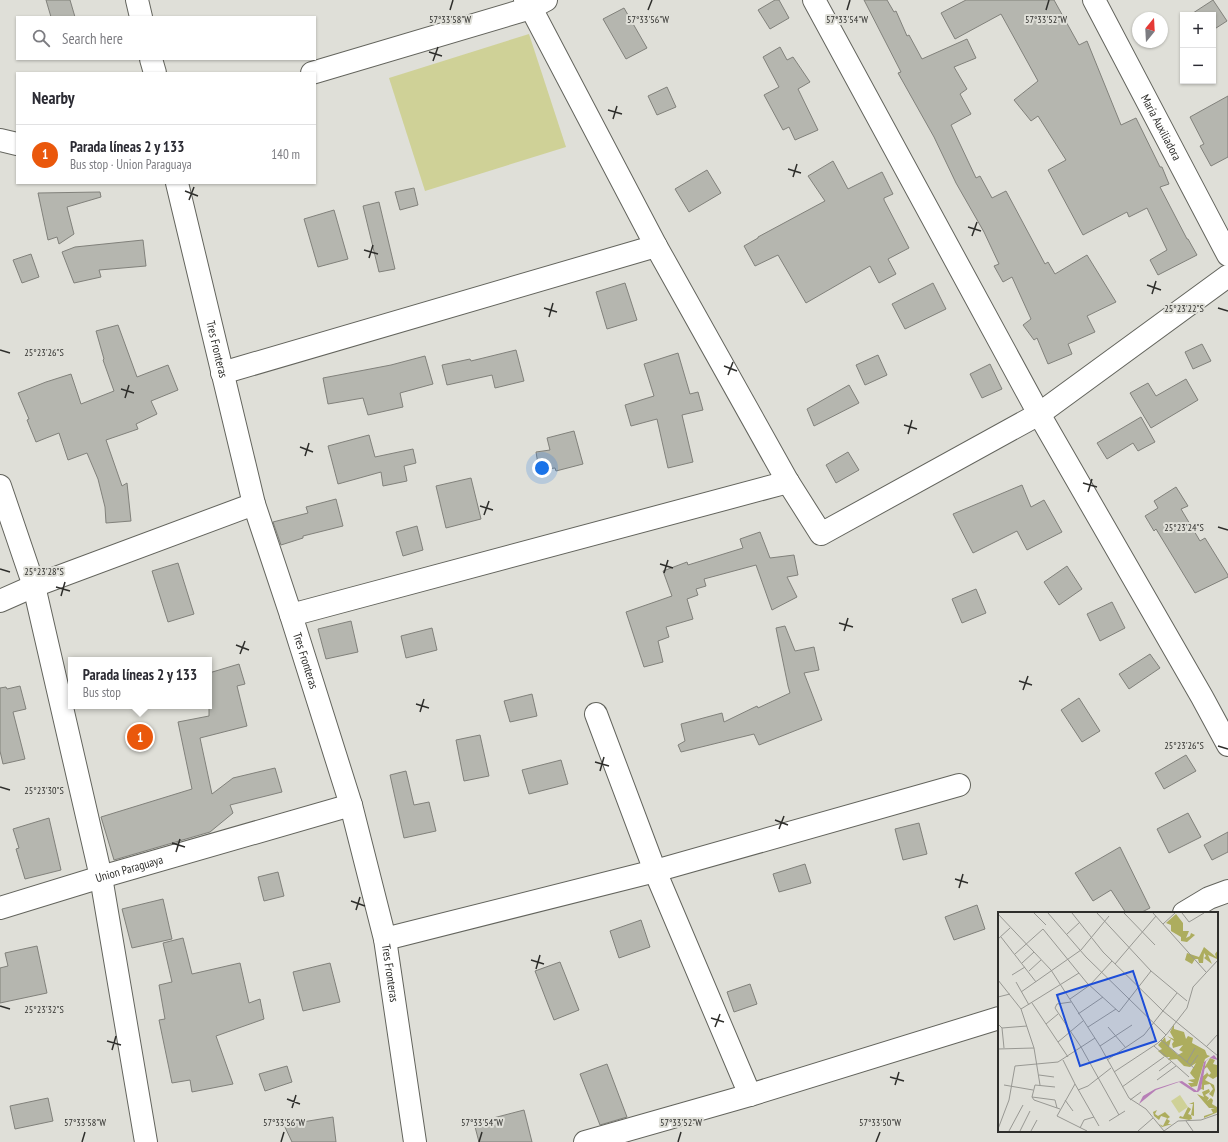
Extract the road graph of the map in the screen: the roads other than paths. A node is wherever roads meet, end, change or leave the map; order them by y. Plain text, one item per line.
1 (137, 0) edge
2 (814, 0) edge
3 (1094, 0) edge
4 (534, 3) edge
5 (141, 16) edge
6 (151, 60) edge
7 (155, 72) edge
8 (315, 72) edge
9 (0, 140) edge
10 (16, 144) edge
11 (177, 184) edge
12 (656, 246) junction
13 (1228, 255) edge
14 (1228, 276) edge
15 (222, 373) junction
16 (1039, 414) junction
17 (788, 482) junction
18 (0, 486) edge
19 (254, 504) junction
20 (34, 586) junction
21 (0, 601) edge
22 (291, 615) junction
23 (596, 714) dead end
24 (1228, 744) edge
25 (959, 785) dead end
26 (351, 805) junction
27 (655, 871) junction
28 (102, 877) junction
29 (1228, 891) edge
30 (0, 908) edge
31 (1186, 912) edge
32 (385, 939) junction
33 (998, 1018) edge
34 (750, 1094) junction
35 (146, 1142) edge
36 (415, 1142) edge
37 (585, 1142) edge

1 - 5 street
2 - 16 street
3 - 13 street, María Auxiliadora
4 - 8 street
4 - 12 street
6 - 7 street
9 - 10 street
11 - 15 street, Tres Fronteras
12 - 15 street
12 - 17 street
14 - 16 street
15 - 19 street, Tres Fronteras
16 - 17 street
16 - 24 street
17 - 22 street
18 - 20 street
19 - 20 street
19 - 22 street, Tres Fronteras
20 - 21 street
20 - 28 street
22 - 26 street, Tres Fronteras
23 - 27 street
25 - 27 street
26 - 28 street, Union Paraguaya
26 - 32 street, Tres Fronteras
27 - 32 street
27 - 34 street
28 - 30 street, Union Paraguaya
28 - 35 street
29 - 31 street
32 - 36 street, Tres Fronteras
33 - 34 street
34 - 37 street

